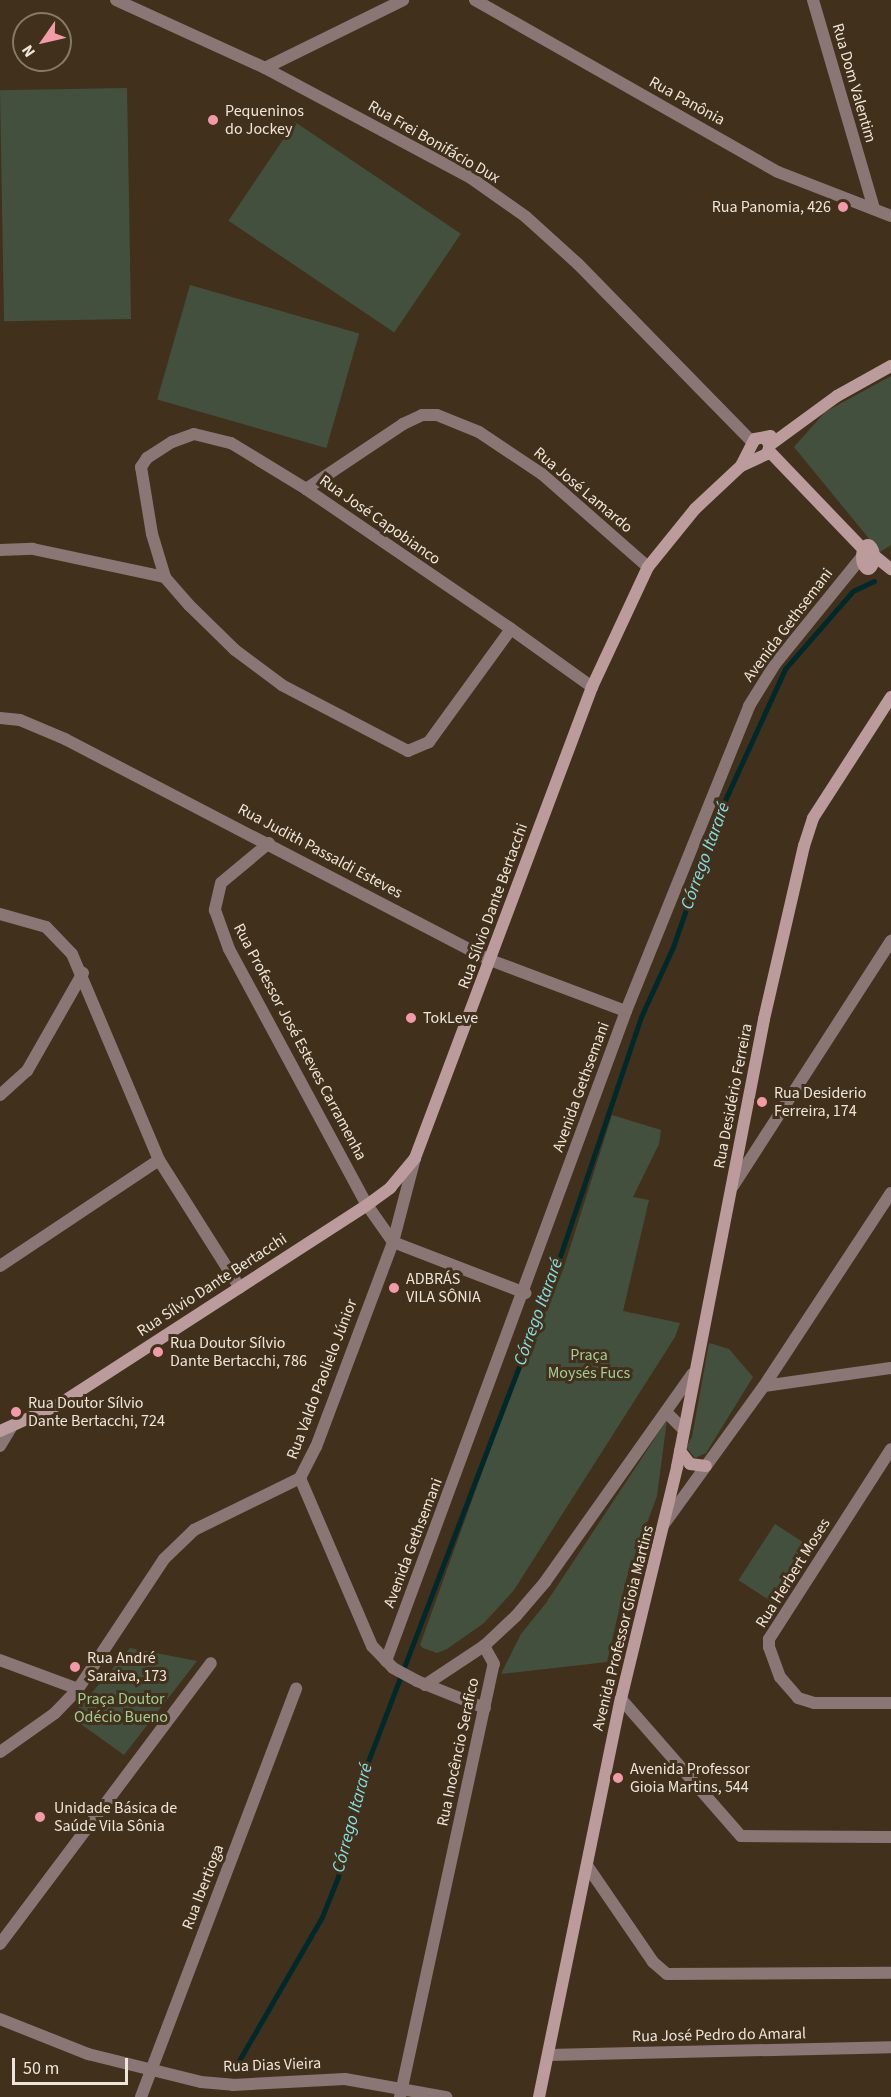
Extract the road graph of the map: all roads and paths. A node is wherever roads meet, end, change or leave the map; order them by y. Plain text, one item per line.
1 (117, 0) edge
2 (403, 0) edge
3 (475, 0) edge
4 (813, 0) edge
5 (265, 68) junction
6 (874, 210) junction
7 (891, 216) edge
8 (891, 366) edge
9 (761, 446) junction
10 (306, 489) junction
11 (0, 550) edge
12 (868, 551) junction
13 (648, 567) junction
14 (891, 569) edge
15 (165, 577) junction
16 (511, 629) junction
17 (592, 687) junction
18 (891, 697) edge
19 (0, 718) edge
20 (269, 843) junction
21 (0, 914) edge
22 (891, 941) edge
23 (490, 960) junction
24 (83, 973) junction
25 (626, 1011) junction
26 (0, 1095) edge
27 (415, 1158) junction
28 (159, 1160) junction
29 (733, 1186) junction
30 (891, 1193) edge
31 (367, 1205) junction
32 (393, 1242) junction
33 (0, 1266) edge
34 (240, 1288) junction
35 (525, 1293) junction
36 (891, 1368) edge
37 (692, 1374) junction
38 (764, 1386) junction
39 (666, 1412) junction
40 (683, 1429) junction
41 (6, 1430) edge
42 (0, 1446) edge
43 (891, 1449) edge
44 (680, 1451) junction
45 (706, 1466) junction
46 (300, 1478) junction
47 (664, 1524) junction
48 (484, 1646) junction
49 (0, 1660) edge
50 (211, 1663) dead end
51 (389, 1664) junction
52 (449, 1669) junction
53 (421, 1683) junction
54 (296, 1688) dead end
55 (78, 1689) junction
56 (443, 1693) junction
57 (621, 1699) junction
58 (889, 1700) edge
59 (485, 1708) junction
60 (0, 1752) edge
61 (891, 1837) edge
62 (588, 1867) junction
63 (0, 1944) edge
64 (891, 1973) edge
65 (0, 2019) edge
66 (891, 2047) edge
67 (548, 2055) junction
68 (151, 2071) junction
69 (402, 2092) edge
70 (141, 2097) edge
71 (446, 2097) edge
72 (539, 2097) edge

1 - 5 street, Rua Frei Bonifácio Dux
2 - 5 street
3 - 6 street, Rua Panônia
4 - 6 street, Rua Dom Valentim
5 - 9 street, Rua Frei Bonifácio Dux
6 - 7 street, Rua Panônia
8 - 9 street, Rua Sílvio Dante Bertacchi
9 - 12 street, Rua Frei Bonifácio Dux
9 - 13 street, Rua Sílvio Dante Bertacchi
10 - 13 street, Rua José Lamardo
10 - 15 street, Rua José Capobianco
10 - 16 street, Rua José Capobianco
11 - 15 street
12 - 14 street, Rua Frei Bonifácio Dux
12 - 25 street, Avenida Gethsemani
13 - 17 street, Rua Sílvio Dante Bertacchi
15 - 16 street
16 - 17 street, Rua José Capobianco
17 - 23 street, Rua Sílvio Dante Bertacchi
18 - 29 street, Rua Desidério Ferreira
19 - 20 street, Rua Judith Passaldi Esteves
20 - 23 street, Rua Judith Passaldi Esteves
20 - 31 street, Rua Professor José Esteves Carramenha
21 - 24 street
22 - 29 street
23 - 25 street, Rua Judith Passaldi Esteves
23 - 27 street, Rua Sílvio Dante Bertacchi
24 - 26 street
24 - 28 street
25 - 35 street, Avenida Gethsemani
27 - 31 street, Rua Sílvio Dante Bertacchi
27 - 32 street, Rua Valdo Paolielo Júnior
28 - 33 street
28 - 34 street
29 - 37 street, Rua Desidério Ferreira
30 - 38 street, Avenida Professor Gioia Martins
31 - 32 street
31 - 34 street, Rua Sílvio Dante Bertacchi
32 - 35 street
32 - 46 street, Rua Valdo Paolielo Júnior
34 - 41 street, Rua Sílvio Dante Bertacchi
35 - 51 street, Avenida Gethsemani
36 - 38 street
37 - 39 street
37 - 40 street, Rua Desidério Ferreira
38 - 45 street, Avenida Professor Gioia Martins
39 - 40 street
39 - 48 street
40 - 44 street, Rua Desidério Ferreira
41 - 42 street
43 - 58 street, Rua Herbert Moses
44 - 45 street
44 - 47 street, Rua Desidério Ferreira
45 - 47 street, Avenida Professor Gioia Martins
46 - 51 street, Rua Valdo Paolielo Júnior
46 - 55 street
47 - 57 street, Avenida Professor Gioia Martins
48 - 52 street
48 - 59 street, Rua Inocêncio Serafico
49 - 55 street
50 - 63 street
51 - 53 street, Rua Valdo Paolielo Júnior
52 - 53 street
52 - 56 street
53 - 56 street, Rua Valdo Paolielo Júnior
54 - 68 street, Rua Ibertioga
55 - 60 street
56 - 59 street, Rua Valdo Paolielo Júnior
57 - 61 street
57 - 62 street, Avenida Professor Gioia Martins
59 - 69 street, Rua Inocêncio Serafico
62 - 64 street
62 - 67 street, Avenida Professor Gioia Martins
65 - 68 street, Rua Dias Vieira
66 - 67 street, Rua José Pedro do Amaral
67 - 72 street, Avenida Professor Gioia Martins
68 - 69 street, Rua Dias Vieira
68 - 70 street, Rua Ibertioga
69 - 71 street, Rua Dias Vieira

